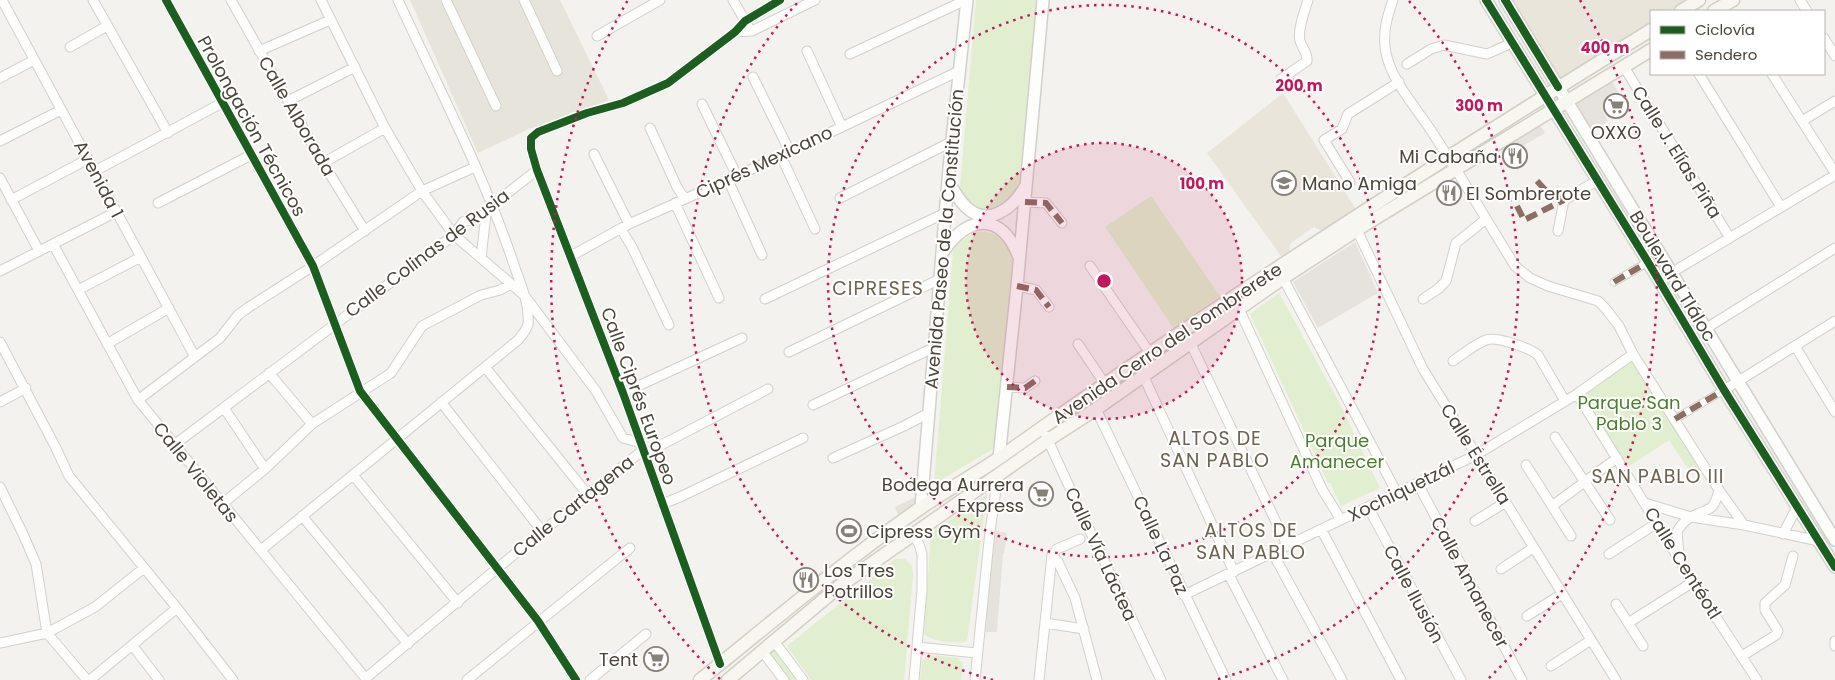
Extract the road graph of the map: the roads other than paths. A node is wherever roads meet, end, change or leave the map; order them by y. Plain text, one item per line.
1 (2, 0) edge
2 (93, 0) edge
3 (166, 0) edge
4 (230, 0) edge
5 (320, 0) edge
6 (398, 0) edge
7 (446, 0) edge
8 (524, 0) edge
9 (660, 0) edge
10 (733, 0) edge
11 (780, 0) edge
12 (967, 0) edge
13 (1043, 0) edge
14 (1308, 0) edge
15 (1392, 0) edge
16 (1486, 0) edge
17 (1505, 0) edge
18 (1699, 0) edge
19 (811, 1) edge
20 (1731, 5) edge
21 (1683, 10) edge
22 (1717, 10) edge
23 (3, 11) edge
24 (330, 20) junction
25 (745, 21) junction
26 (107, 26) junction
27 (752, 31) junction
28 (1650, 31) edge
29 (735, 32) junction
30 (597, 36) dead end
31 (1825, 40) edge
32 (1512, 43) junction
33 (70, 47) dead end
34 (259, 51) junction
35 (806, 51) dead end
36 (1650, 51) edge
37 (850, 54) dead end
38 (1835, 56) edge
39 (34, 60) junction
40 (1407, 64) dead end
41 (355, 67) junction
42 (1624, 67) junction
43 (557, 71) dead end
44 (959, 71) junction
45 (1700, 75) edge
46 (1773, 75) edge
47 (753, 77) dead end
48 (0, 78) edge
49 (1281, 78) dead end
50 (1399, 82) junction
51 (1558, 87) junction
52 (1544, 95) junction
53 (288, 101) junction
54 (1835, 101) edge
55 (1567, 102) junction
56 (222, 103) junction
57 (702, 104) dead end
58 (496, 106) dead end
59 (61, 110) junction
60 (1554, 110) junction
61 (1802, 121) junction
62 (842, 127) junction
63 (385, 128) junction
64 (650, 128) dead end
65 (168, 133) junction
66 (0, 141) edge
67 (953, 141) junction
68 (790, 152) junction
69 (594, 154) dead end
70 (251, 156) junction
71 (781, 156) junction
72 (1448, 157) junction
73 (88, 159) junction
74 (323, 163) junction
75 (475, 167) junction
76 (1456, 169) junction
77 (537, 170) junction
78 (95, 171) junction
79 (1835, 174) edge
80 (737, 176) junction
81 (0, 178) edge
82 (728, 180) junction
83 (1598, 180) junction
84 (948, 181) junction
85 (1350, 182) dead end
86 (1026, 185) junction
87 (422, 191) junction
88 (685, 198) junction
89 (840, 198) dead end
90 (12, 200) junction
91 (1025, 202) junction
92 (158, 203) dead end
93 (675, 203) junction
94 (491, 206) junction
95 (1782, 207) junction
96 (116, 212) junction
97 (945, 213) junction
98 (486, 214) junction
99 (1486, 218) junction
100 (1062, 223) dead end
101 (1354, 224) junction
102 (625, 227) junction
103 (815, 229) dead end
104 (365, 231) junction
105 (1558, 231) dead end
106 (454, 235) junction
107 (1730, 238) junction
108 (53, 244) junction
109 (1835, 248) edge
110 (39, 252) junction
111 (942, 252) junction
112 (762, 255) dead end
113 (571, 256) junction
114 (141, 257) junction
115 (481, 258) junction
116 (1020, 259) junction
117 (1648, 262) junction
118 (312, 266) junction
119 (1090, 266) dead end
120 (0, 271) edge
121 (1671, 272) junction
122 (1283, 278) junction
123 (940, 279) junction
124 (1614, 282) dead end
125 (511, 284) junction
126 (1017, 286) junction
127 (78, 290) junction
128 (524, 295) junction
129 (719, 298) dead end
130 (765, 299) dead end
131 (1422, 299) dead end
132 (1049, 307) dead end
133 (169, 308) junction
134 (1238, 309) junction
135 (1835, 321) edge
136 (334, 323) junction
137 (669, 325) dead end
138 (1705, 329) junction
139 (742, 338) dead end
140 (0, 342) edge
141 (1190, 342) junction
142 (107, 344) junction
143 (1078, 344) dead end
144 (1795, 346) junction
145 (935, 347) junction
146 (790, 352) dead end
147 (1150, 353) junction
148 (1634, 354) junction
149 (195, 358) junction
150 (1453, 360) dead end
151 (485, 367) junction
152 (269, 373) junction
153 (1143, 375) junction
154 (1035, 381) dead end
155 (1738, 381) junction
156 (1105, 384) junction
157 (1007, 387) junction
158 (26, 389) junction
159 (768, 389) dead end
160 (1724, 390) junction
161 (361, 392) junction
162 (623, 393) junction
163 (1577, 394) junction
164 (138, 400) junction
165 (1565, 401) junction
166 (0, 402) edge
167 (441, 402) junction
168 (813, 406) dead end
169 (224, 408) junction
170 (1096, 409) junction
171 (1835, 412) edge
172 (928, 414) junction
173 (1675, 419) junction
174 (312, 424) junction
175 (1042, 427) junction
176 (1555, 437) dead end
177 (397, 438) junction
178 (803, 438) dead end
179 (1048, 440) junction
180 (174, 445) junction
181 (643, 449) junction
182 (1476, 455) junction
183 (833, 458) dead end
184 (999, 458) junction
185 (1617, 458) junction
186 (1526, 465) dead end
187 (265, 469) junction
188 (353, 475) junction
189 (998, 476) junction
190 (1583, 481) junction
191 (1418, 484) junction
192 (0, 487) edge
193 (1719, 490) junction
194 (1397, 493) junction
195 (588, 495) junction
196 (1506, 502) junction
197 (1645, 503) junction
198 (222, 504) junction
199 (662, 504) junction
200 (1552, 506) junction
201 (1368, 507) junction
202 (921, 508) junction
203 (1797, 508) junction
204 (302, 516) junction
205 (1691, 517) junction
206 (1341, 520) junction
207 (1610, 520) dead end
208 (1475, 521) dead end
209 (1657, 523) junction
210 (1744, 525) junction
211 (1321, 529) junction
212 (542, 531) junction
213 (1783, 534) junction
214 (1834, 534) edge
215 (913, 535) junction
216 (1571, 536) dead end
217 (1080, 539) dead end
218 (1819, 541) junction
219 (1287, 545) junction
220 (630, 548) dead end
221 (1533, 548) junction
222 (261, 550) junction
223 (1272, 552) junction
224 (1609, 554) dead end
225 (1052, 555) junction
226 (1793, 556) dead end
227 (1680, 560) junction
228 (1835, 567) edge
229 (144, 568) junction
230 (497, 568) junction
231 (1501, 569) dead end
232 (1232, 573) junction
233 (1693, 582) junction
234 (1562, 594) junction
235 (1184, 595) junction
236 (458, 603) junction
237 (1616, 604) dead end
238 (177, 608) junction
239 (1527, 616) dead end
240 (538, 621) junction
241 (1045, 623) junction
242 (1628, 623) junction
243 (1084, 629) junction
244 (48, 633) junction
245 (646, 634) dead end
246 (1591, 640) junction
247 (774, 641) junction
248 (1835, 641) edge
249 (0, 643) edge
250 (408, 644) junction
251 (132, 645) junction
252 (1643, 646) dead end
253 (1835, 646) edge
254 (917, 647) junction
255 (762, 651) junction
256 (977, 653) junction
257 (1742, 656) junction
258 (720, 664) junction
259 (1551, 666) dead end
260 (1097, 678) edge
261 (366, 679) edge
262 (88, 680) edge
263 (160, 680) edge
264 (233, 680) edge
265 (467, 680) edge
266 (576, 680) edge
267 (590, 680) edge
268 (700, 680) edge
269 (728, 680) edge
270 (784, 680) edge
271 (803, 680) edge
272 (914, 680) edge
273 (975, 680) edge
274 (1039, 680) edge
275 (1161, 680) edge
276 (1226, 680) edge
277 (1283, 680) edge
278 (1342, 680) edge
279 (1401, 680) edge
280 (1460, 680) edge
281 (1522, 680) edge
282 (1616, 680) edge
283 (1757, 680) edge

1 - 23 street, Avenida 1
2 - 26 street
3 - 56 street, Prolongación Técnicos
4 - 34 street, Calle Alborada
5 - 24 street
6 - 75 street
7 - 58 street
8 - 43 street
9 - 30 street
10 - 25 street
11 - 25 street
12 - 37 street
12 - 44 street, Avenida Paseo de la Constitución
13 - 86 street
14 - 49 street
15 - 50 street
16 - 32 street, Boulevard Tláloc
17 - 51 street, Boulevard Tláloc
18 - 21 main road
19 - 27 street
20 - 22 main road
23 - 39 street, Avenida 1
24 - 34 street
24 - 41 street
25 - 27 street
25 - 29 street
26 - 33 street
26 - 65 street
27 - 29 street
28 - 51 main road, Avenida Cerro del Sombrerete
29 - 77 street, Calle Ciprés Europeo
31 - 38 street
32 - 40 street
32 - 52 street, Boulevard Tláloc
34 - 53 street, Calle Alborada
35 - 62 street
36 - 42 main road, Avenida Cerro del Sombrerete
39 - 48 street
39 - 59 street, Avenida 1
41 - 53 street
41 - 63 street
42 - 55 main road, Avenida Cerro del Sombrerete
42 - 107 street, Calle J. Elías Piña
44 - 62 street, Ciprés Mexicano
44 - 67 street, Avenida Paseo de la Constitución
45 - 95 street
46 - 61 street
47 - 68 street
50 - 72 street
50 - 85 street
51 - 52 main road, Avenida Cerro del Sombrerete
51 - 55 street, Boulevard Tláloc
52 - 60 street, Boulevard Tláloc
52 - 72 main road, Avenida Cerro del Sombrerete
53 - 74 street, Calle Alborada
54 - 61 street
55 - 60 main road, Avenida Cerro del Sombrerete
55 - 121 street, Boulevard Tláloc
56 - 65 street
56 - 70 street, Prolongación Técnicos
57 - 80 street
59 - 66 street
59 - 73 street, Avenida 1
60 - 76 main road, Avenida Cerro del Sombrerete
60 - 83 street, Boulevard Tláloc
61 - 79 street
62 - 68 street, Ciprés Mexicano
63 - 74 street
63 - 87 street
64 - 88 street
65 - 78 street
67 - 84 street, Avenida Paseo de la Constitución
67 - 89 street
68 - 71 street, Ciprés Mexicano
69 - 102 street
70 - 92 street
70 - 118 street, Prolongación Técnicos
71 - 80 street, Ciprés Mexicano
71 - 103 street
72 - 76 street
72 - 101 main road, Avenida Cerro del Sombrerete
73 - 78 street, Avenida 1
73 - 90 street
74 - 104 street, Calle Alborada
75 - 87 street
75 - 94 street
76 - 99 street
76 - 101 main road, Avenida Cerro del Sombrerete
77 - 94 street, Calle Colinas de Rusia
77 - 113 street, Calle Ciprés Europeo
78 - 96 street, Avenida 1
79 - 95 street
80 - 82 street, Ciprés Mexicano
81 - 90 street
82 - 88 street, Ciprés Mexicano
82 - 112 street
83 - 105 street
83 - 117 street, Boulevard Tláloc
84 - 86 street
84 - 97 street, Avenida Paseo de la Constitución
86 - 91 street
87 - 104 street
87 - 106 street
88 - 93 street, Ciprés Mexicano
90 - 110 street
91 - 100 street
91 - 116 street
93 - 102 street, Ciprés Mexicano
93 - 129 street
94 - 98 street, Calle Colinas de Rusia
94 - 128 street
95 - 107 street
96 - 108 street
96 - 114 street, Avenida 1
97 - 111 street, Avenida Paseo de la Constitución
97 - 130 street
98 - 106 street, Calle Colinas de Rusia
98 - 115 street
99 - 131 street
99 - 148 street
101 - 122 main road, Avenida Cerro del Sombrerete
101 - 147 main road, Avenida Cerro del Sombrerete
101 - 182 street, Calle Estrella
102 - 113 street, Ciprés Mexicano
102 - 137 street
104 - 118 street
106 - 115 street
106 - 136 street, Calle Colinas de Rusia
107 - 121 street
108 - 110 street
108 - 127 street, Calle Violetas
109 - 138 street
110 - 120 street
111 - 116 street
111 - 123 street, Avenida Paseo de la Constitución
113 - 162 street, Calle Ciprés Europeo
114 - 127 street
114 - 133 street, Avenida 1
115 - 125 street
116 - 126 street
117 - 124 street
117 - 160 street, Boulevard Tláloc
118 - 136 street, Prolongación Técnicos
118 - 149 street
119 - 147 street
121 - 138 street, Boulevard Tláloc
122 - 134 main road, Avenida Cerro del Sombrerete
122 - 194 street
123 - 145 street, Avenida Paseo de la Constitución
123 - 146 street
125 - 128 street
125 - 161 street
126 - 132 street
126 - 157 street
127 - 142 street, Calle Violetas
128 - 151 street
128 - 181 street
133 - 142 street
133 - 149 street, Avenida 1
134 - 141 main road, Avenida Cerro del Sombrerete
134 - 206 street
135 - 144 street
136 - 152 street, Calle Colinas de Rusia
136 - 161 street, Prolongación Técnicos
138 - 155 street, Boulevard Tláloc
139 - 162 street
140 - 158 street
141 - 153 main road, Avenida Cerro del Sombrerete
141 - 219 street
142 - 164 street, Calle Violetas
143 - 156 street
144 - 155 street
144 - 171 street
145 - 168 street
145 - 172 street, Avenida Paseo de la Constitución
147 - 156 main road, Avenida Cerro del Sombrerete
148 - 163 street, Xochiquetzál
148 - 173 street
149 - 164 street
150 - 165 street
151 - 167 street
151 - 195 street
152 - 169 street, Calle Colinas de Rusia
152 - 174 street
153 - 170 main road, Avenida Cerro del Sombrerete
153 - 232 street
154 - 157 street
155 - 160 street
155 - 214 street, Boulevard Tláloc
156 - 175 main road, Avenida Cerro del Sombrerete
157 - 184 street
158 - 166 street
158 - 229 street
159 - 181 street, Calle Cartagena
160 - 173 street
160 - 203 street, Boulevard Tláloc
161 - 174 street
161 - 177 street, Prolongación Técnicos
162 - 181 street, Calle Ciprés Europeo
163 - 165 street, Xochiquetzál
163 - 185 street, Calle Centéotl
164 - 180 street, Calle Violetas
165 - 182 street, Xochiquetzál
167 - 177 street
167 - 212 street
169 - 180 street, Calle Colinas de Rusia
169 - 187 street
170 - 179 main road, Avenida Cerro del Sombrerete
170 - 235 street, Calle La Paz
172 - 183 street
172 - 202 street, Avenida Paseo de la Constitución
173 - 193 street
174 - 187 street
175 - 179 street, Calle Vía Láctea
175 - 184 main road, Avenida Cerro del Sombrerete
176 - 190 street
177 - 188 street
177 - 230 street, Prolongación Técnicos
178 - 199 street
179 - 189 main road, Avenida Cerro del Sombrerete
179 - 275 street, Calle Vía Láctea
180 - 198 street, Calle Violetas
181 - 195 street, Calle Cartagena
181 - 199 street, Calle Ciprés Europeo
182 - 191 street, Xochiquetzál
182 - 196 street, Calle Estrella
184 - 202 main road, Avenida Cerro del Sombrerete
185 - 190 street
185 - 197 street, Calle Centéotl
186 - 200 street
187 - 198 street
188 - 204 street
188 - 236 street
189 - 215 main road, Avenida Cerro del Sombrerete
189 - 256 street
190 - 200 street
190 - 207 street
191 - 194 street, Xochiquetzál
191 - 281 street, Calle Amanecer
192 - 244 street
193 - 205 street
193 - 210 street
194 - 201 street, Xochiquetzál
195 - 212 street, Calle Cartagena
196 - 208 street
196 - 221 street, Calle Estrella
197 - 205 street
197 - 209 street, Calle Centéotl
198 - 222 street, Calle Violetas
199 - 258 street, Calle Ciprés Europeo
200 - 216 street
201 - 206 street, Xochiquetzál
201 - 280 street, Calle Ilusión
202 - 258 main road, Avenida Cerro del Sombrerete
203 - 213 street
203 - 218 street, Boulevard Tláloc
204 - 222 street
204 - 250 street
205 - 210 street
205 - 227 street
206 - 211 street, Xochiquetzál
209 - 224 street
209 - 227 street, Calle Centéotl
210 - 213 street
211 - 219 street, Xochiquetzál
211 - 279 street
212 - 230 street, Calle Cartagena
213 - 218 street
215 - 247 main road, Avenida Cerro del Sombrerete
215 - 254 street
217 - 225 street
218 - 228 street, Boulevard Tláloc
219 - 223 street, Xochiquetzál
220 - 240 street
221 - 231 street
221 - 234 street, Calle Estrella
222 - 261 street, Calle Violetas
223 - 232 street, Xochiquetzál
223 - 278 street
225 - 241 street
225 - 243 street
226 - 257 street
227 - 233 street, Calle Centéotl
229 - 238 street
229 - 244 street
230 - 236 street, Calle Cartagena
230 - 240 street, Prolongación Técnicos
232 - 235 street, Xochiquetzál
232 - 277 street
233 - 242 street
233 - 257 street, Calle Centéotl
234 - 239 street
234 - 246 street, Calle Estrella
235 - 276 street, Calle La Paz
236 - 250 street, Calle Cartagena
237 - 242 street
238 - 251 street
238 - 264 street
240 - 265 street
240 - 266 street, Prolongación Técnicos
241 - 243 street
241 - 274 street
242 - 252 street
243 - 260 street
244 - 249 street
244 - 262 street
245 - 267 street
246 - 259 street
246 - 282 street, Calle Estrella
247 - 255 main road, Avenida Cerro del Sombrerete
247 - 271 street
248 - 253 street
250 - 261 street, Calle Cartagena
251 - 262 street
251 - 263 street
254 - 256 street
254 - 272 street
255 - 269 main road, Avenida Cerro del Sombrerete
255 - 270 street
256 - 273 street
257 - 283 street, Calle Centéotl
258 - 268 main road, Avenida Cerro del Sombrerete

